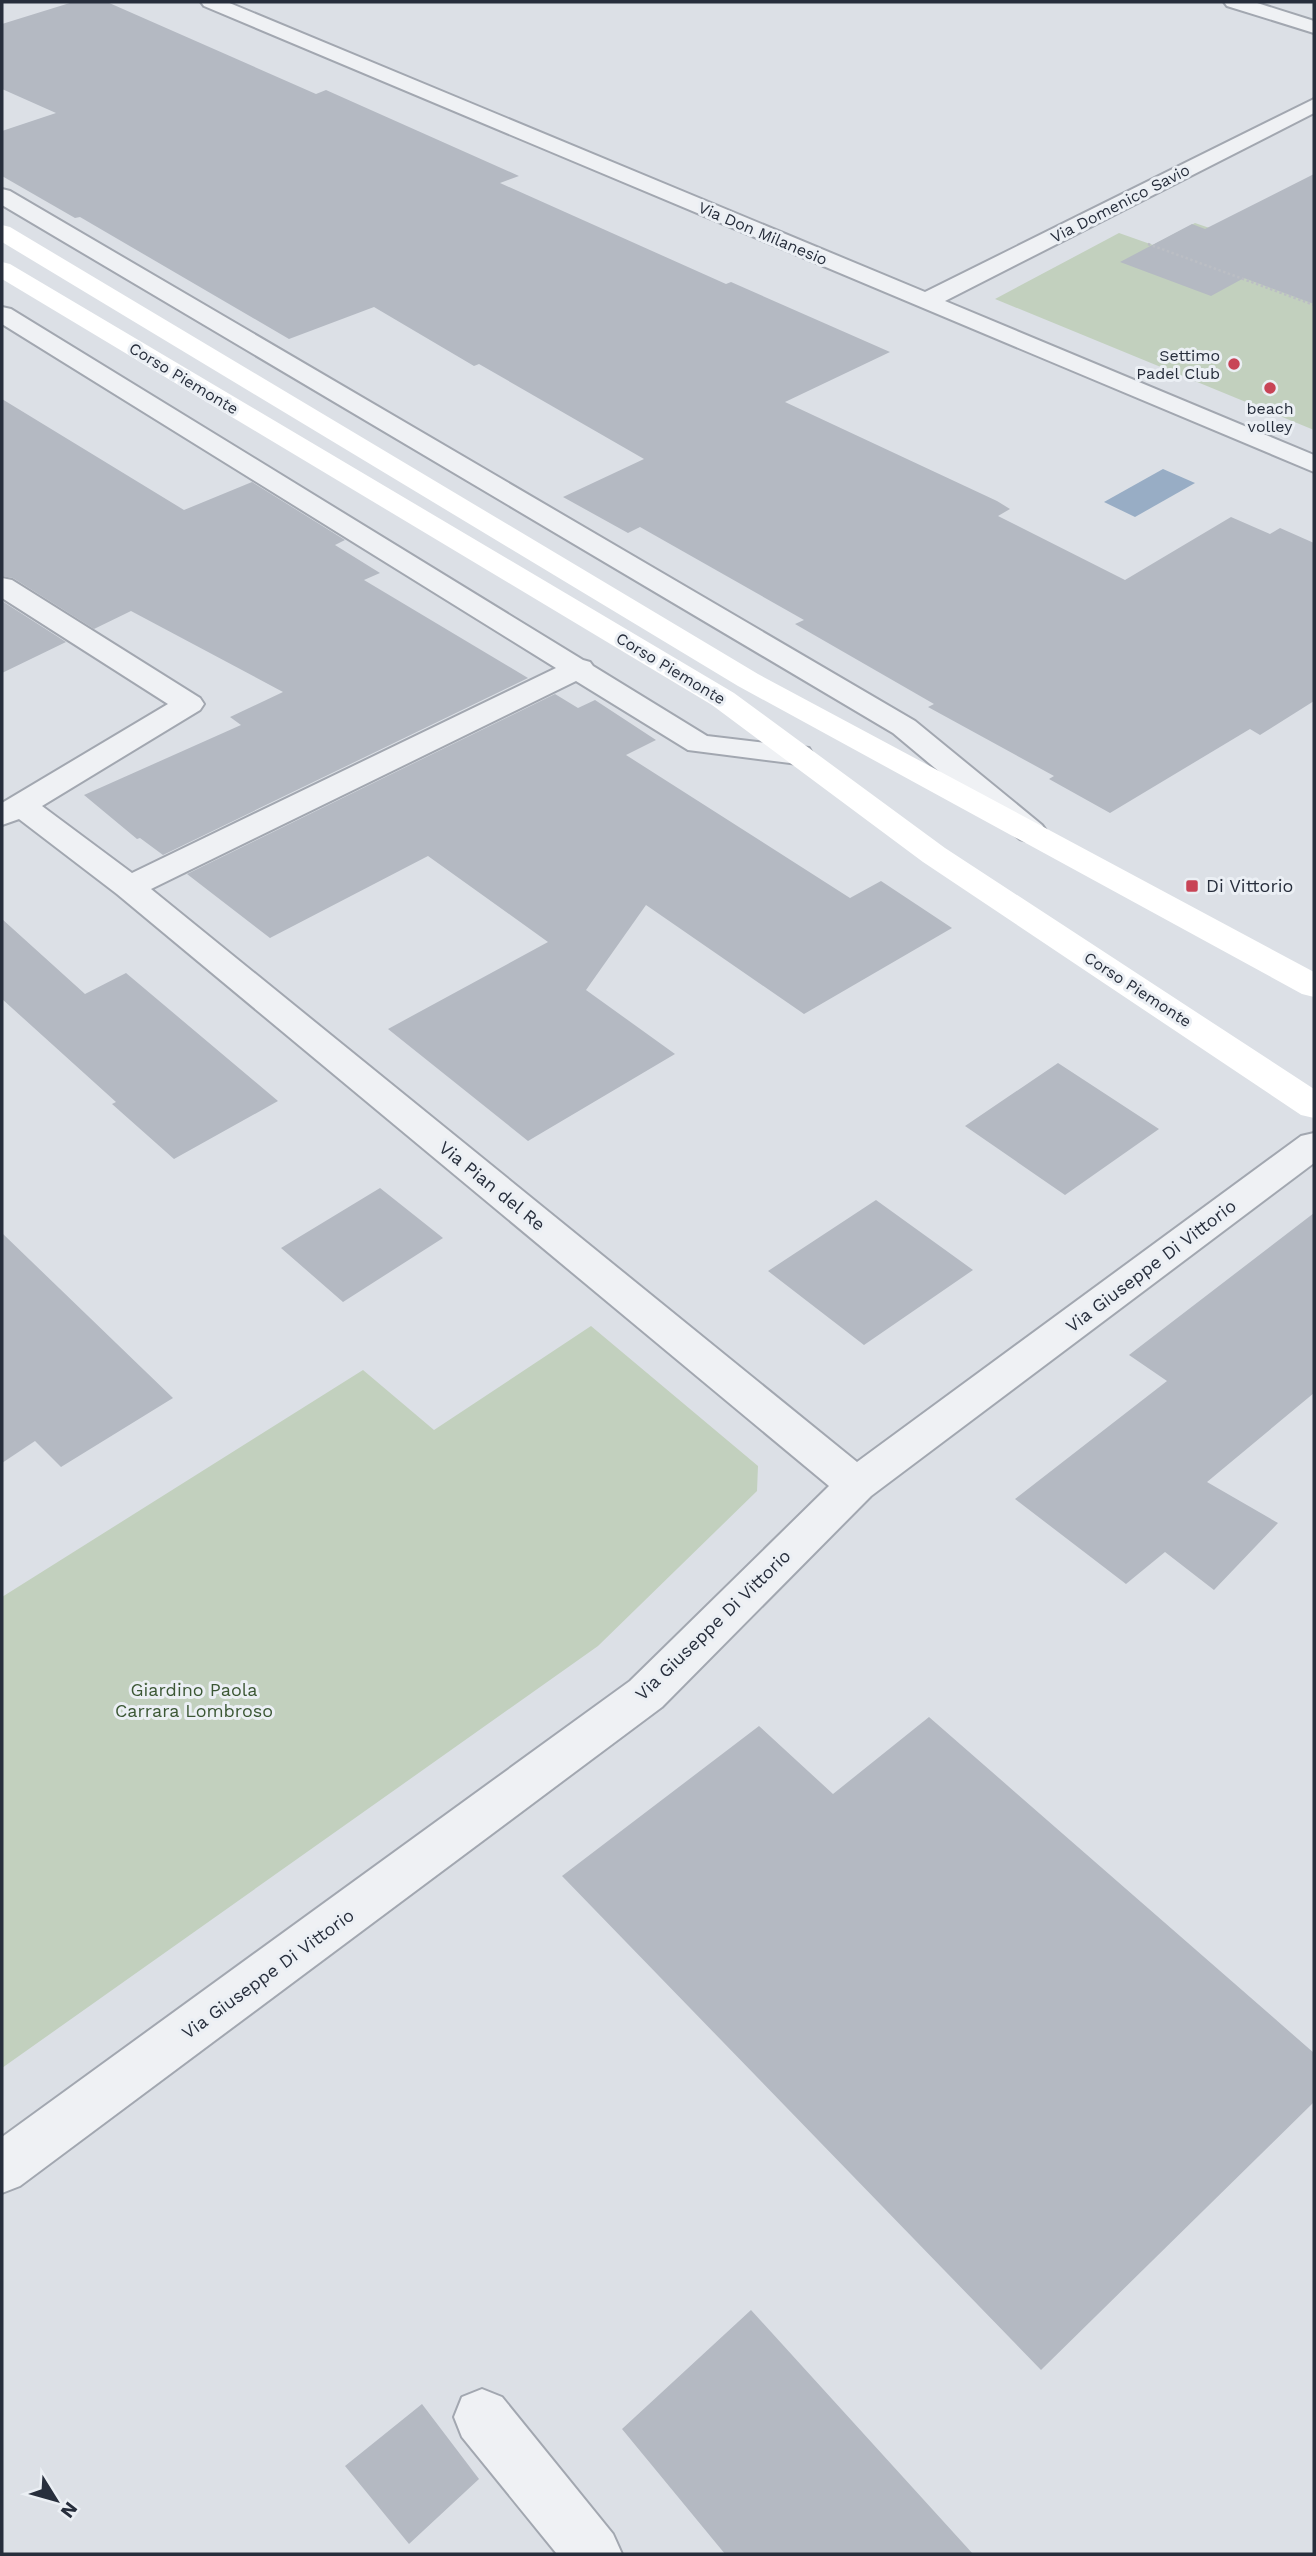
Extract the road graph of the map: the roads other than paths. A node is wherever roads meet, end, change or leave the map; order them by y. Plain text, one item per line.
1 (211, 2) edge
2 (1234, 2) edge
3 (1314, 27) edge
4 (1314, 105) edge
5 (2, 196) edge
6 (2, 232) edge
7 (2, 270) edge
8 (926, 301) junction
9 (2, 314) edge
10 (1314, 464) edge
11 (2, 586) edge
12 (580, 668) junction
13 (799, 755) junction
14 (11, 811) edge
15 (1032, 834) junction
16 (129, 887) junction
17 (1314, 986) edge
18 (1314, 1106) edge
19 (1314, 1145) edge
20 (856, 1485) junction
21 (2, 2168) edge
22 (482, 2417) dead end
23 (593, 2554) edge

1 - 8 street, Via Don Milanesio
2 - 3 street
4 - 8 street, Via Domenico Savio
5 - 15 street, Corso Piemonte
6 - 15 main road, Corso Piemonte
7 - 13 main road, Corso Piemonte
8 - 10 street, Via Don Milanesio
9 - 12 street
11 - 14 street
12 - 13 street
12 - 16 street
13 - 18 main road, Corso Piemonte
14 - 16 street, Via Pian del Re
15 - 17 main road, Corso Piemonte
16 - 20 street, Via Pian del Re
19 - 20 street, Via Giuseppe Di Vittorio
20 - 21 street, Via Giuseppe Di Vittorio
22 - 23 street

